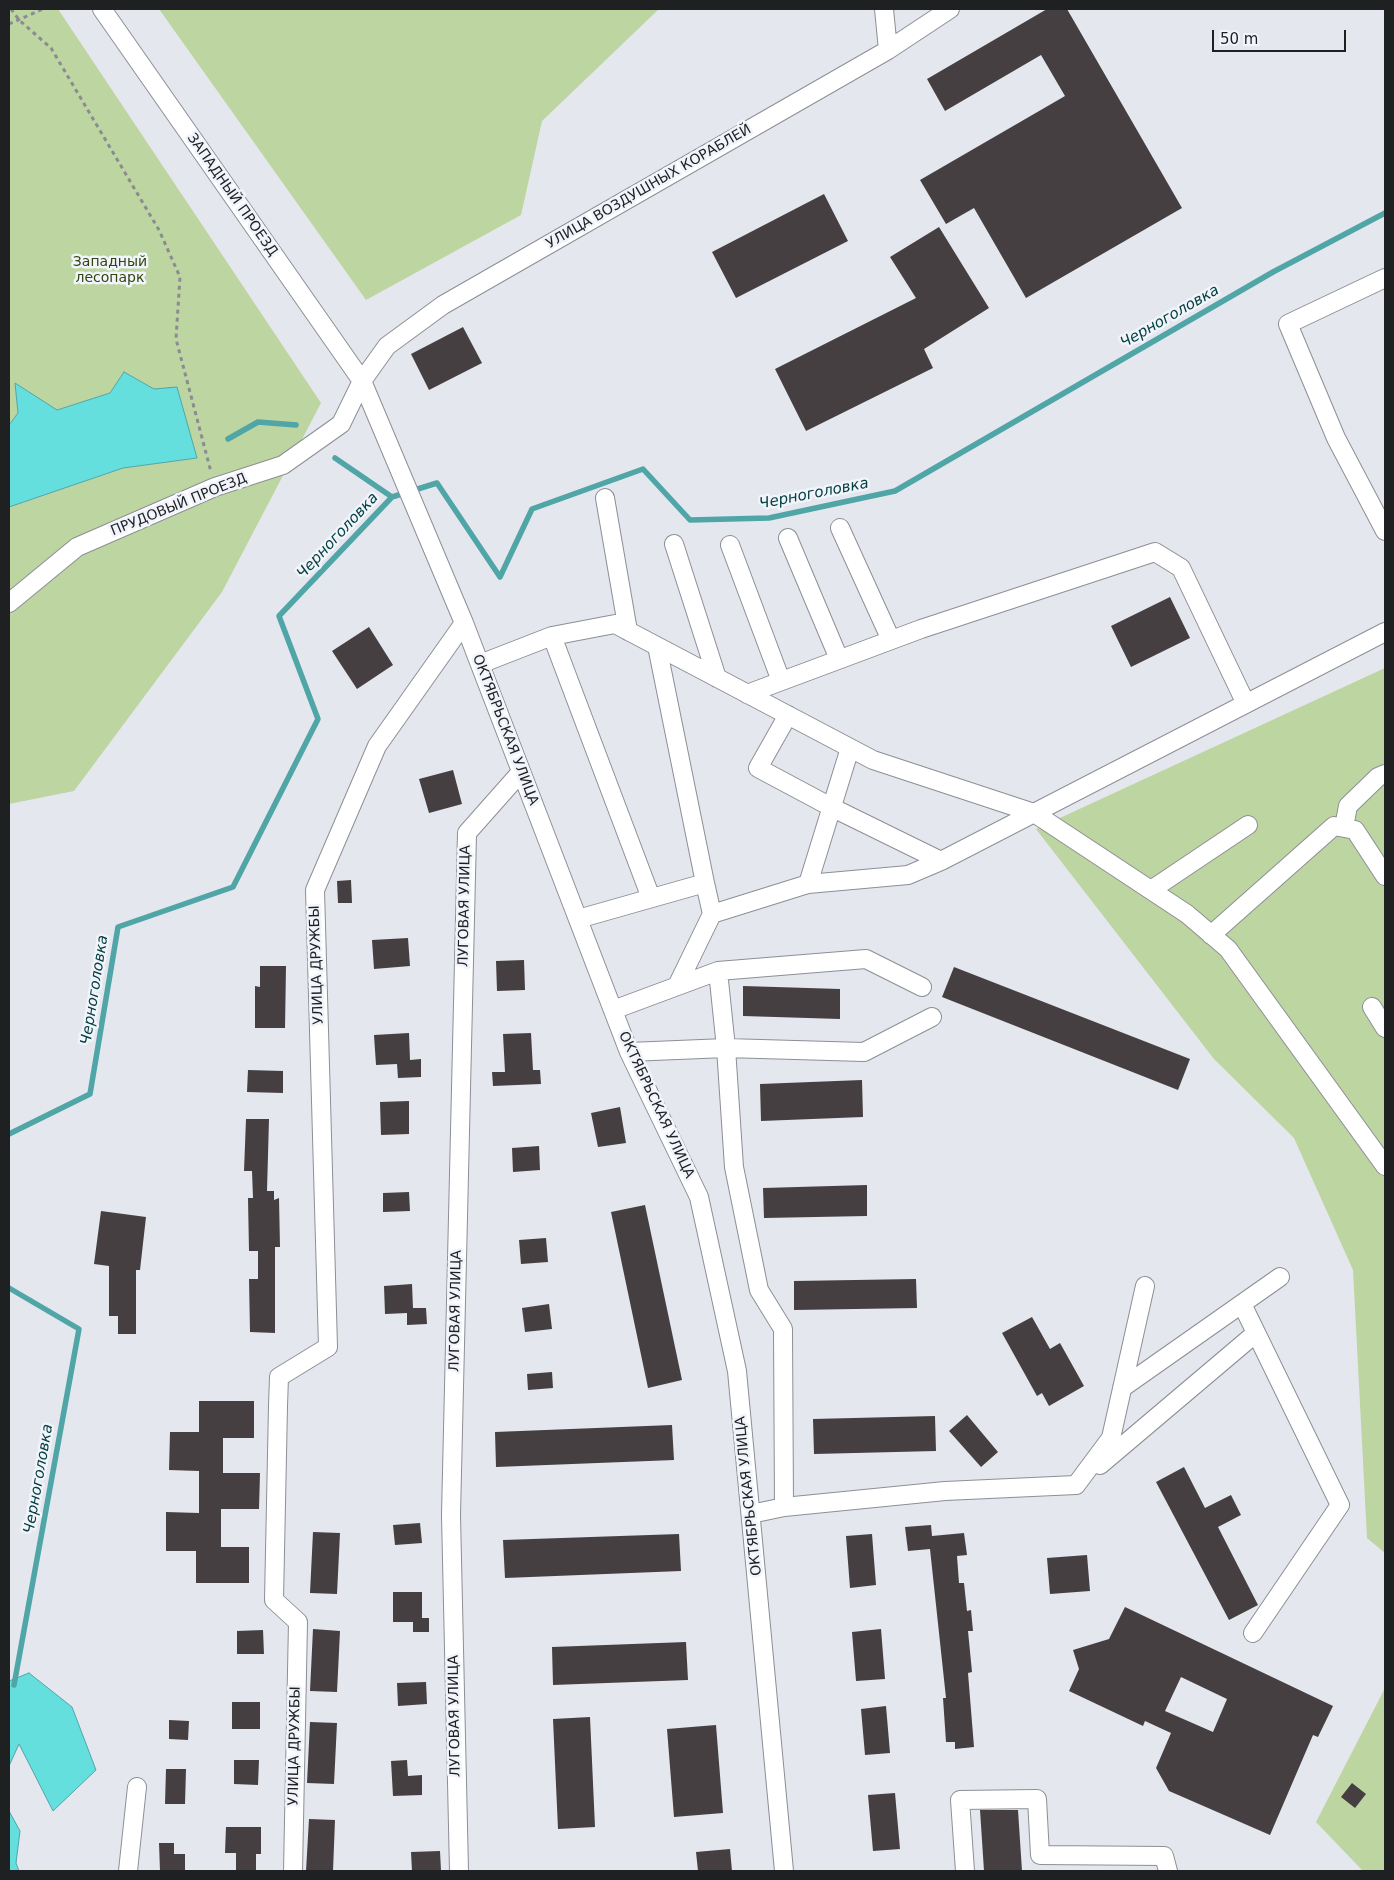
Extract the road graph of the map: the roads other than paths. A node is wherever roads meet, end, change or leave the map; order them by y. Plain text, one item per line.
1 (102, 9) edge
2 (884, 9) edge
3 (950, 9) edge
4 (888, 50) junction
5 (1385, 278) edge
6 (362, 381) junction
7 (605, 498) dead end
8 (840, 528) dead end
9 (1385, 531) edge
10 (788, 538) dead end
11 (674, 544) dead end
12 (730, 545) dead end
13 (9, 603) edge
14 (464, 623) junction
15 (628, 631) junction
16 (1385, 632) edge
17 (552, 636) junction
18 (891, 640) junction
19 (657, 646) junction
20 (840, 659) junction
21 (480, 664) junction
22 (717, 678) junction
23 (781, 681) junction
24 (747, 694) junction
25 (1246, 704) junction
26 (788, 715) junction
27 (850, 748) junction
28 (521, 772) junction
29 (1385, 774) edge
30 (832, 807) junction
31 (1034, 813) junction
32 (1248, 825) dead end
33 (1344, 827) junction
34 (941, 861) junction
35 (1385, 876) edge
36 (705, 883) junction
37 (808, 884) junction
38 (1151, 890) junction
39 (651, 898) junction
40 (712, 914) junction
41 (578, 919) junction
42 (1211, 935) junction
43 (718, 971) junction
44 (677, 986) junction
45 (922, 987) dead end
46 (1372, 1007) dead end
47 (613, 1010) junction
48 (932, 1017) dead end
49 (1385, 1028) edge
50 (726, 1048) junction
51 (629, 1052) junction
52 (1385, 1166) edge
53 (1280, 1277) dead end
54 (1145, 1286) dead end
55 (1242, 1304) junction
56 (1256, 1333) junction
57 (1122, 1388) junction
58 (1076, 1485) junction
59 (784, 1507) junction
60 (751, 1514) junction
61 (1253, 1633) dead end
62 (136, 1787) dead end
63 (128, 1871) edge
64 (293, 1871) edge
65 (459, 1871) edge
66 (784, 1871) edge
67 (965, 1871) edge
68 (1168, 1871) edge

1 - 6 street, ЗАПАДНЫЙ ПРОЕЗД
2 - 4 street
3 - 4 street, УЛИЦА ВОЗДУШНЫХ КОРАБЛЕЙ
4 - 6 street, УЛИЦА ВОЗДУШНЫХ КОРАБЛЕЙ
5 - 9 street
6 - 13 street, ПРУДОВЫЙ ПРОЕЗД
6 - 14 street, ОКТЯБРЬСКАЯ УЛИЦА
7 - 15 street
8 - 18 street
10 - 20 street
11 - 22 street
12 - 23 street
14 - 21 street, ОКТЯБРЬСКАЯ УЛИЦА
14 - 64 street, УЛИЦА ДРУЖБЫ
15 - 17 street
15 - 19 street
16 - 25 street
17 - 21 street
17 - 39 street
18 - 20 street
18 - 25 street
19 - 22 street
19 - 36 street
20 - 23 street
21 - 28 street, ОКТЯБРЬСКАЯ УЛИЦА
22 - 24 street
23 - 24 street
24 - 26 street
25 - 31 street
26 - 27 street
26 - 30 street
27 - 30 street
27 - 31 street
28 - 41 street, ОКТЯБРЬСКАЯ УЛИЦА
28 - 65 street, ЛУГОВАЯ УЛИЦА
29 - 33 street
30 - 34 street
30 - 37 street
31 - 34 street
31 - 38 street
32 - 38 street
33 - 35 street
33 - 42 street
34 - 37 street
36 - 39 street
36 - 40 street
37 - 40 street
38 - 42 street
39 - 41 street
40 - 44 street
41 - 47 street, ОКТЯБРЬСКАЯ УЛИЦА
42 - 52 street
43 - 44 street
43 - 45 street
43 - 50 street
44 - 47 street
46 - 49 street
47 - 51 street, ОКТЯБРЬСКАЯ УЛИЦА
48 - 50 street
50 - 51 street
50 - 59 street
51 - 60 street, ОКТЯБРЬСКАЯ УЛИЦА
53 - 55 street
54 - 57 street
55 - 56 street
55 - 57 street
56 - 58 street
56 - 61 street
57 - 58 street
58 - 59 street
59 - 60 street
60 - 66 street, ОКТЯБРЬСКАЯ УЛИЦА
62 - 63 street
67 - 68 street

